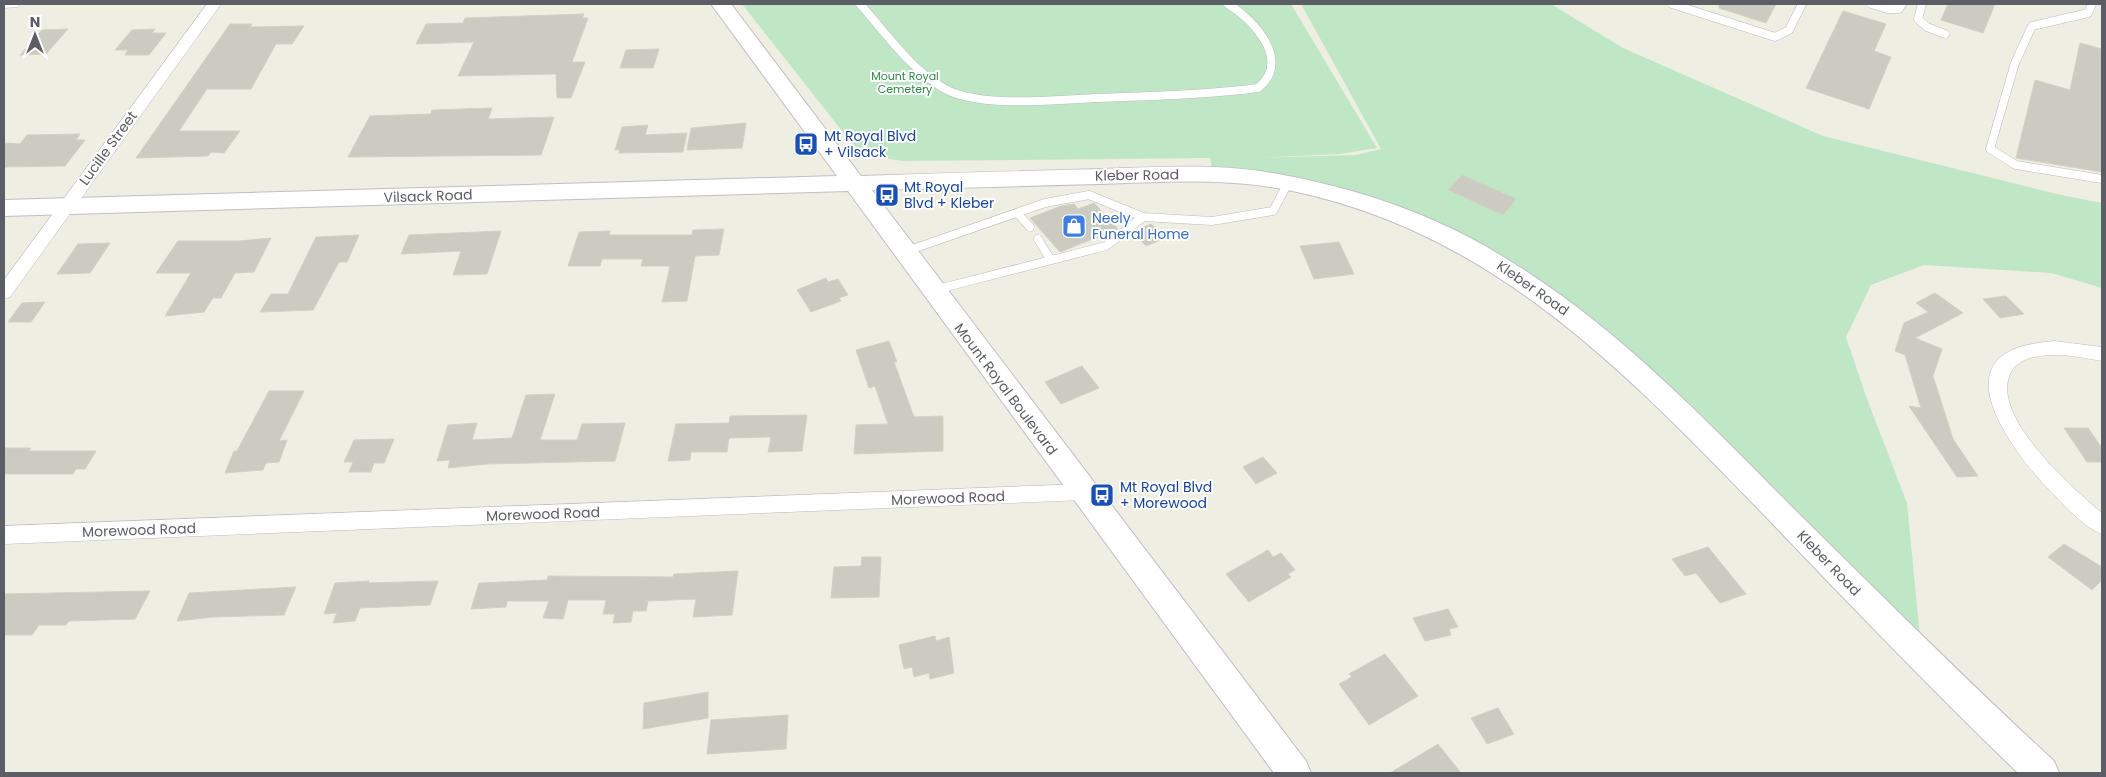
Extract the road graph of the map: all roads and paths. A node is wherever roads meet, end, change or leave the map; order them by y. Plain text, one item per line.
1 (4, 4) edge
2 (13, 4) edge
3 (214, 4) edge
4 (721, 4) edge
5 (860, 4) edge
6 (1228, 4) edge
7 (1672, 4) edge
8 (1802, 4) edge
9 (1871, 4) edge
10 (1902, 4) edge
11 (1922, 4) edge
12 (2092, 4) edge
13 (1945, 34) dead end
14 (2102, 179) edge
15 (853, 183) junction
16 (1288, 183) junction
17 (66, 206) junction
18 (4, 208) edge
19 (1017, 213) junction
20 (1143, 217) junction
21 (1030, 227) dead end
22 (1038, 239) dead end
23 (904, 252) junction
24 (1050, 259) junction
25 (933, 290) junction
26 (4, 293) edge
27 (2102, 354) edge
28 (1083, 492) junction
29 (2102, 525) edge
30 (4, 535) edge
31 (1294, 773) edge
32 (2042, 773) edge

1 - 2 street
3 - 17 street, Lucille Street
4 - 15 street, Mount Royal Boulevard
5 - 6 lane
7 - 8 lane
9 - 10 lane
11 - 13 lane
12 - 14 lane
15 - 16 street, Kleber Road
15 - 17 street, Vilsack Road
15 - 23 street, Mount Royal Boulevard
16 - 20 lane
16 - 32 street, Kleber Road
17 - 18 street, Vilsack Road
17 - 26 street, Lucille Street
19 - 20 lane
19 - 21 lane
19 - 23 lane
20 - 24 lane
22 - 24 lane
23 - 25 street, Mount Royal Boulevard
24 - 25 lane
25 - 28 street, Mount Royal Boulevard
27 - 29 street
28 - 30 street, Morewood Road
28 - 31 street, Mount Royal Boulevard

